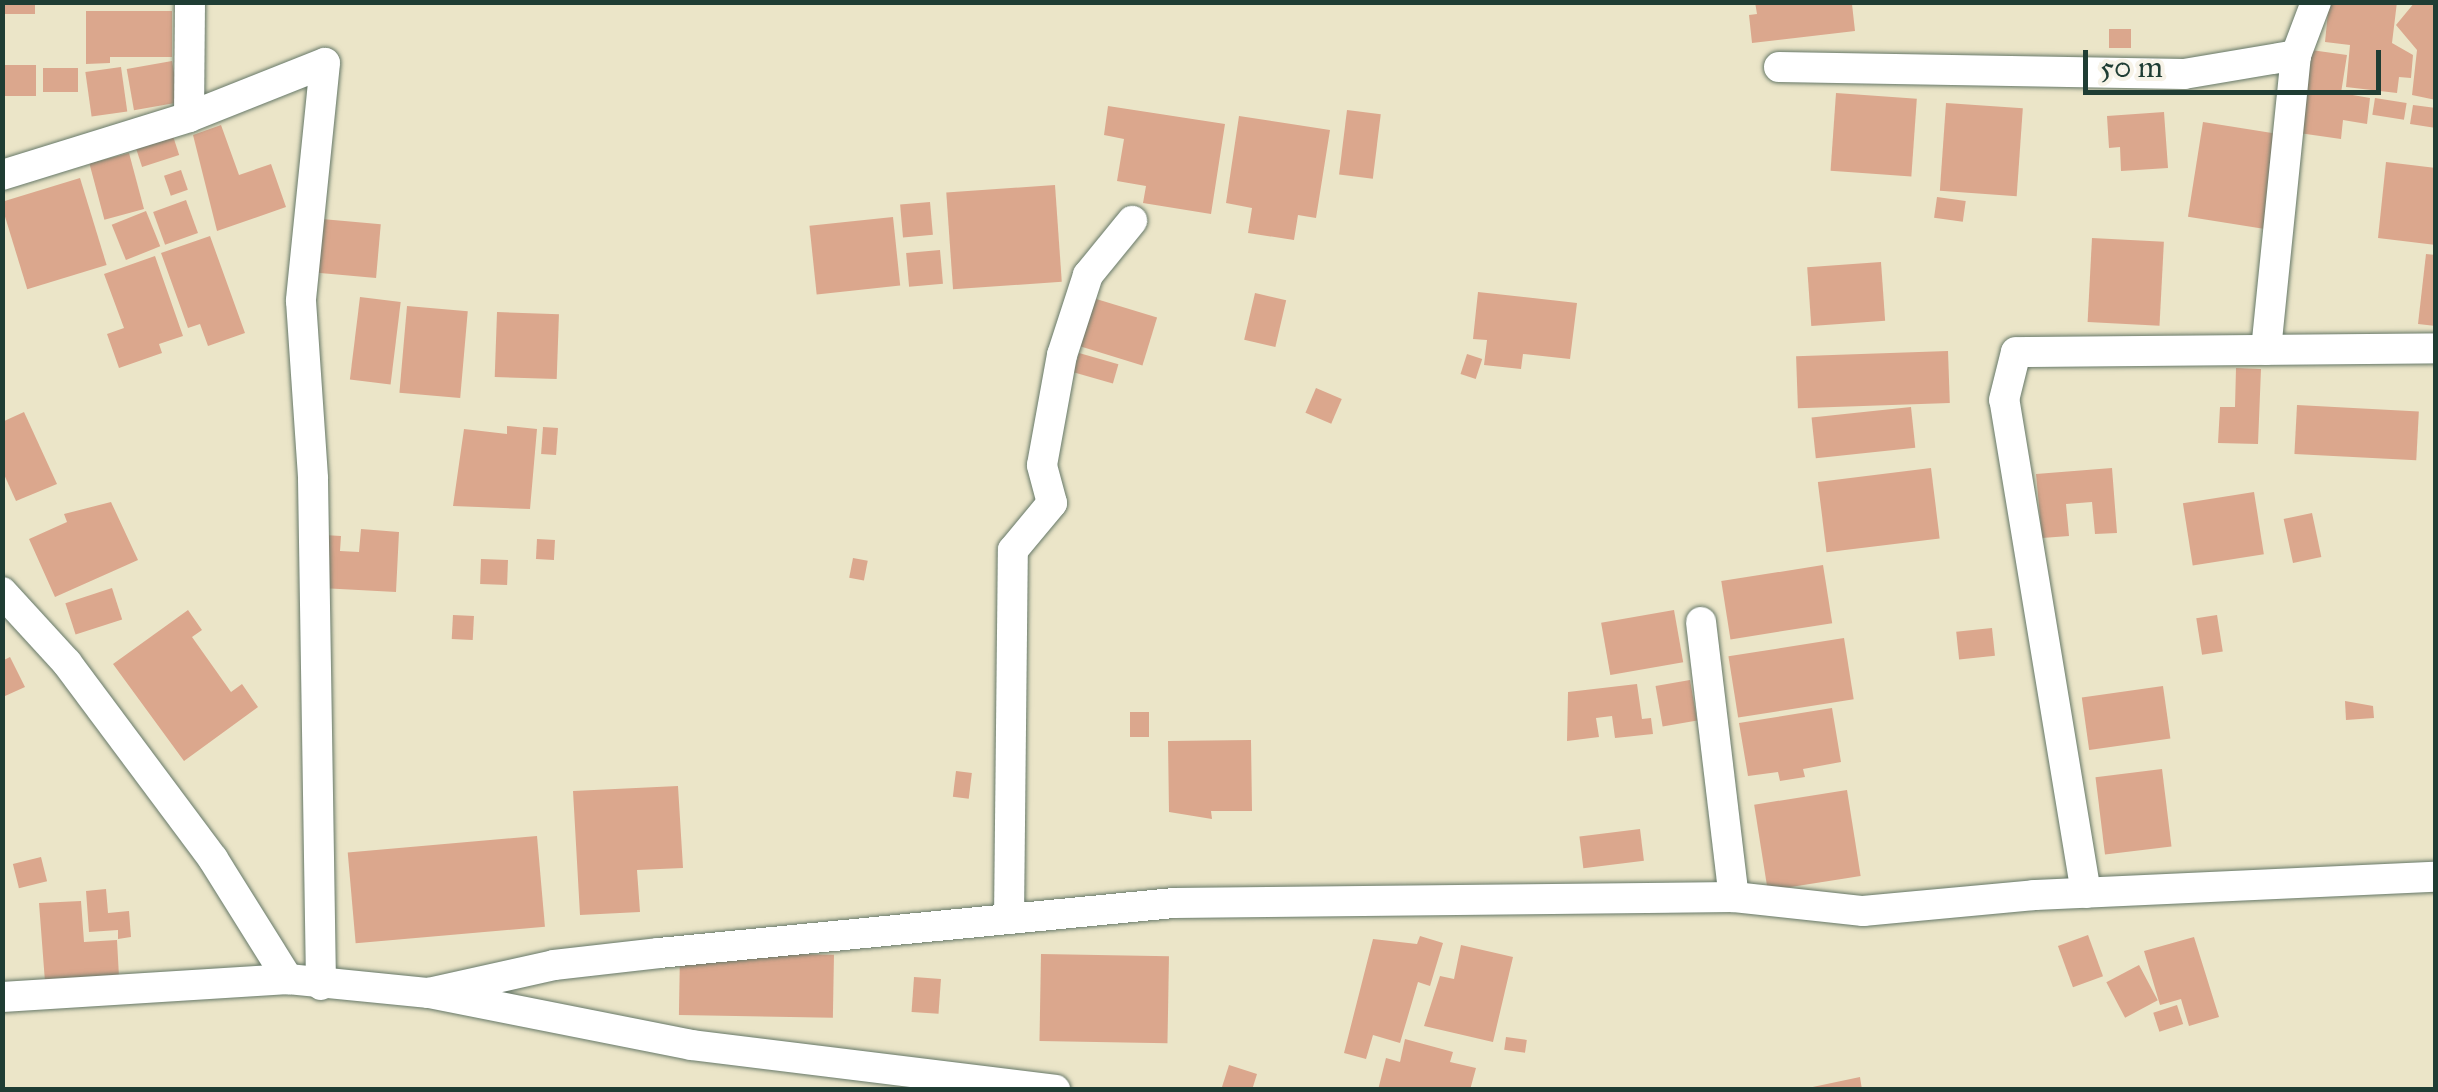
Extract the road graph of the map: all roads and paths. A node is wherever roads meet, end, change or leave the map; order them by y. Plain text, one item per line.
1 (190, 2) edge
2 (2316, 2) edge
3 (2296, 55) junction
4 (1779, 67) dead end
5 (189, 117) junction
6 (2, 174) edge
7 (1132, 221) dead end
8 (2436, 348) edge
9 (2266, 350) junction
10 (2, 592) edge
11 (1701, 622) dead end
12 (2436, 878) edge
13 (2086, 892) junction
14 (1734, 898) junction
15 (1009, 919) junction
16 (288, 979) junction
17 (321, 984) junction
18 (429, 993) junction
19 (2, 997) edge
20 (1055, 1090) edge

1 - 5 street
2 - 3 street
3 - 4 street
3 - 9 street
5 - 6 street
5 - 17 street
7 - 15 street
8 - 9 street
9 - 13 street
10 - 16 street
11 - 14 street
12 - 13 street
13 - 14 street
14 - 15 street
15 - 18 street
16 - 17 street
16 - 19 street
17 - 18 street
18 - 20 street

